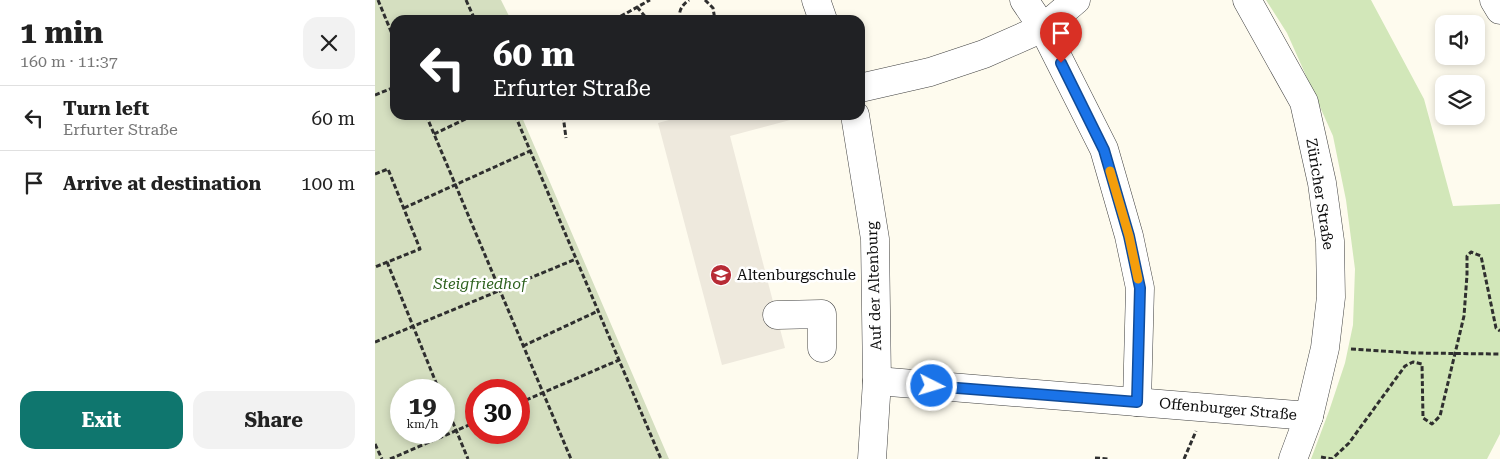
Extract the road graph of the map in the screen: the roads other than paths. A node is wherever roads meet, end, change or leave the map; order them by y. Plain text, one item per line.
1 (816, 0) edge
2 (1024, 0) edge
3 (1076, 0) edge
4 (1247, 0) edge
5 (1494, 0) edge
6 (1500, 10) edge
7 (821, 15) edge
8 (1043, 28) junction
9 (865, 87) edge
10 (856, 120) edge
11 (777, 315) dead end
12 (822, 348) dead end
13 (877, 381) junction
14 (1137, 402) junction
15 (1309, 416) junction
16 (1296, 454) edge
17 (872, 459) edge

1 - 7 street
2 - 8 street
3 - 8 street
4 - 15 street, Züricher Straße
5 - 6 street
8 - 9 street
8 - 14 street
10 - 13 street, Auf der Altenburg
11 - 12 street
13 - 14 street, Offenburger Straße
13 - 17 street, Auf der Altenburg
14 - 15 street, Offenburger Straße
15 - 16 street, Züricher Straße

